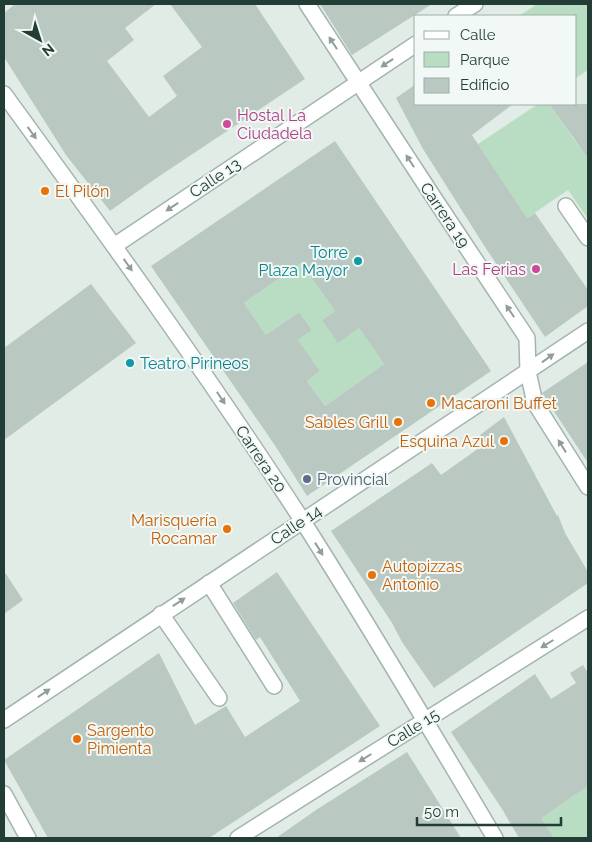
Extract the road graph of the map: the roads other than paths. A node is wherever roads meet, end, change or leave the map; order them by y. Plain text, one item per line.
1 (307, 4) edge
2 (475, 4) edge
3 (458, 15) edge
4 (414, 45) edge
5 (358, 82) junction
6 (4, 94) edge
7 (566, 206) dead end
8 (588, 238) edge
9 (114, 246) junction
10 (588, 331) edge
11 (528, 372) junction
12 (588, 487) edge
13 (302, 521) junction
14 (209, 583) junction
15 (161, 614) junction
16 (588, 618) edge
17 (274, 686) dead end
18 (219, 698) dead end
19 (4, 720) edge
20 (426, 720) junction
21 (4, 794) edge
22 (28, 838) edge
23 (238, 838) edge
24 (496, 838) edge

5 -> 1 street, Carrera 19
2 - 3 street
4 -> 5 street, Calle 13
5 -> 9 street, Calle 13
11 -> 5 street, Carrera 19
6 -> 9 street, Carrera 20
7 - 8 street
9 -> 13 street, Carrera 20
11 -> 10 street, Calle 14
12 -> 11 street, Carrera 19
11 - 13 street, Calle 14
13 - 14 street, Calle 14
13 -> 20 street, Carrera 20
15 -> 14 street, Calle 14
14 - 17 street
15 - 18 street
19 -> 15 street, Calle 14
16 -> 20 street, Calle 15
20 -> 23 street, Calle 15
20 - 24 street, Carrera 20
21 - 22 street

